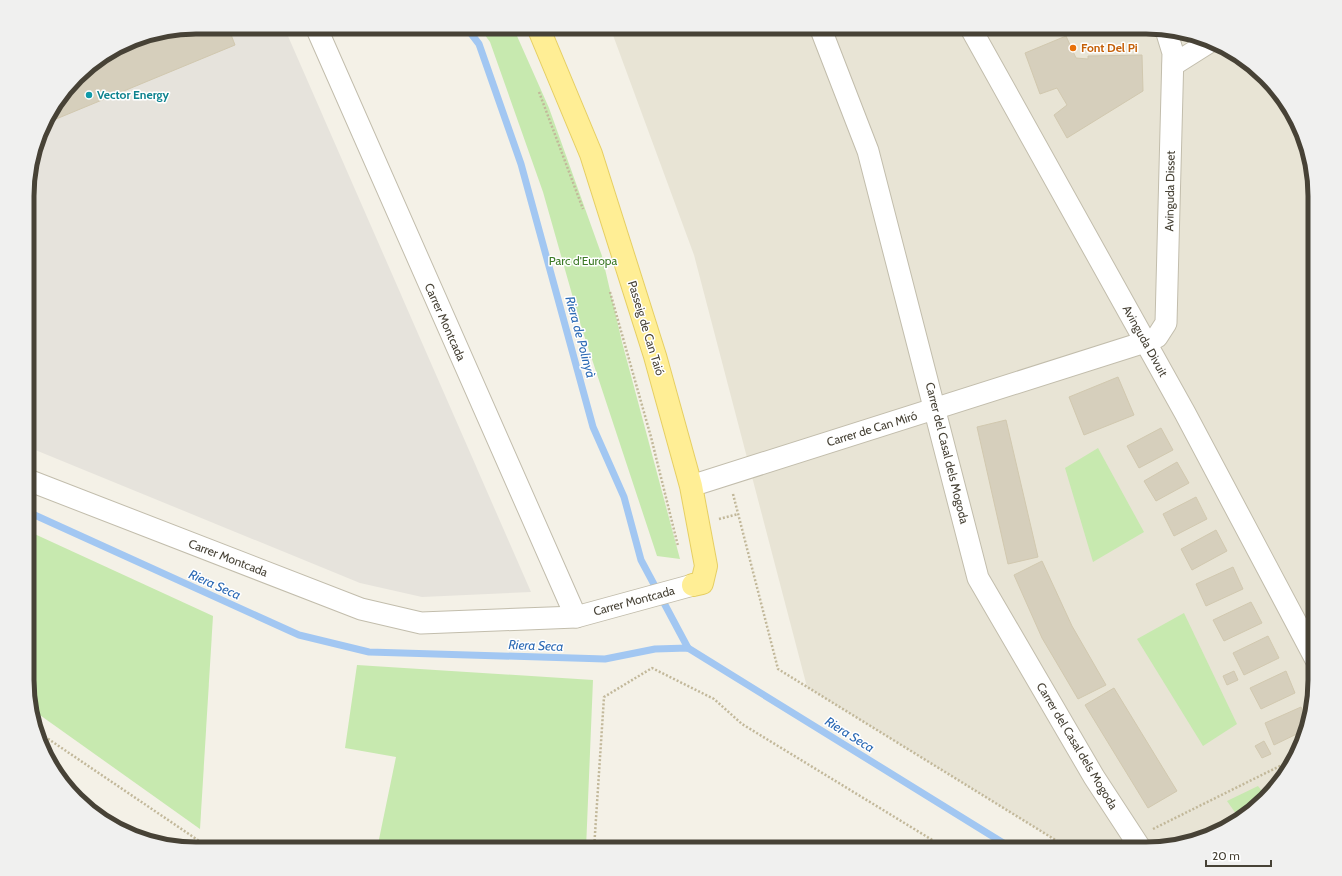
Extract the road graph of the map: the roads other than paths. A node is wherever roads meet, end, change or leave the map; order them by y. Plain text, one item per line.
1 (319, 34) edge
2 (541, 34) edge
3 (823, 34) edge
4 (974, 34) edge
5 (1168, 35) edge
6 (1205, 45) edge
7 (1173, 65) junction
8 (1145, 342) junction
9 (936, 409) junction
10 (34, 482) edge
11 (691, 486) junction
12 (693, 585) joint
13 (576, 617) junction
14 (1308, 644) edge
15 (1137, 842) edge

1 - 13 street, Carrer Montcada
2 - 11 main road, Passeig de Can Taió
3 - 9 street, Carrer del Casal dels Mogoda
4 - 8 street, Avinguda Divuit
5 - 7 street, Avinguda Disset
6 - 7 street
7 - 8 street, Avinguda Disset
8 - 9 street, Carrer de Can Miró
8 - 14 street, Avinguda Divuit
9 - 11 street, Carrer de Can Miró
9 - 15 street, Carrer del Casal dels Mogoda
10 - 13 street, Carrer Montcada
11 - 12 main road, Passeig de Can Taió
12 - 13 street, Carrer Montcada

